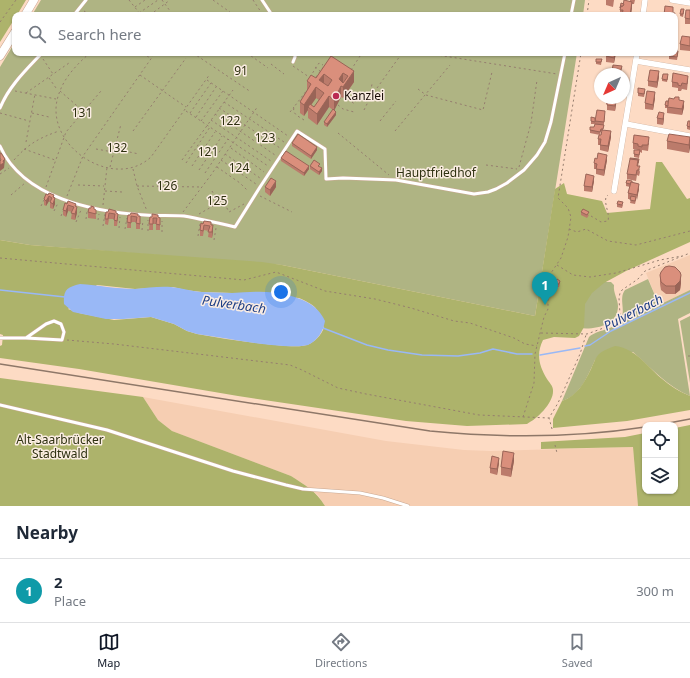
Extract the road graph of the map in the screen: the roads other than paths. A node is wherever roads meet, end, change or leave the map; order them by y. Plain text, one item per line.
1 (34, 0) edge
2 (86, 0) edge
3 (262, 0) edge
4 (574, 0) edge
5 (645, 0) edge
6 (672, 0) edge
7 (690, 3) edge
8 (27, 12) edge
9 (77, 12) edge
10 (270, 12) edge
11 (572, 12) edge
12 (643, 12) edge
13 (12, 37) edge
14 (0, 56) edge
15 (39, 56) edge
16 (295, 56) edge
17 (564, 56) edge
18 (637, 56) edge
19 (636, 61) junction
20 (292, 63) road end
21 (690, 70) edge
22 (0, 108) edge
23 (626, 124) junction
24 (690, 136) edge
25 (0, 146) edge
26 (614, 191) road end
27 (0, 338) edge
28 (26, 338) junction
29 (0, 405) edge
30 (408, 506) edge

1 - 8 main road
2 - 9 lane
3 - 10 lane
4 - 11 lane
5 - 12 street
6 - 7 street
13 - 14 main road
15 - 22 lane
16 - 20 lane
17 - 25 lane
18 - 19 street
19 - 21 street
19 - 23 street
23 - 24 street
23 - 26 street
27 - 28 lane
28 - 28 lane
29 - 30 lane

